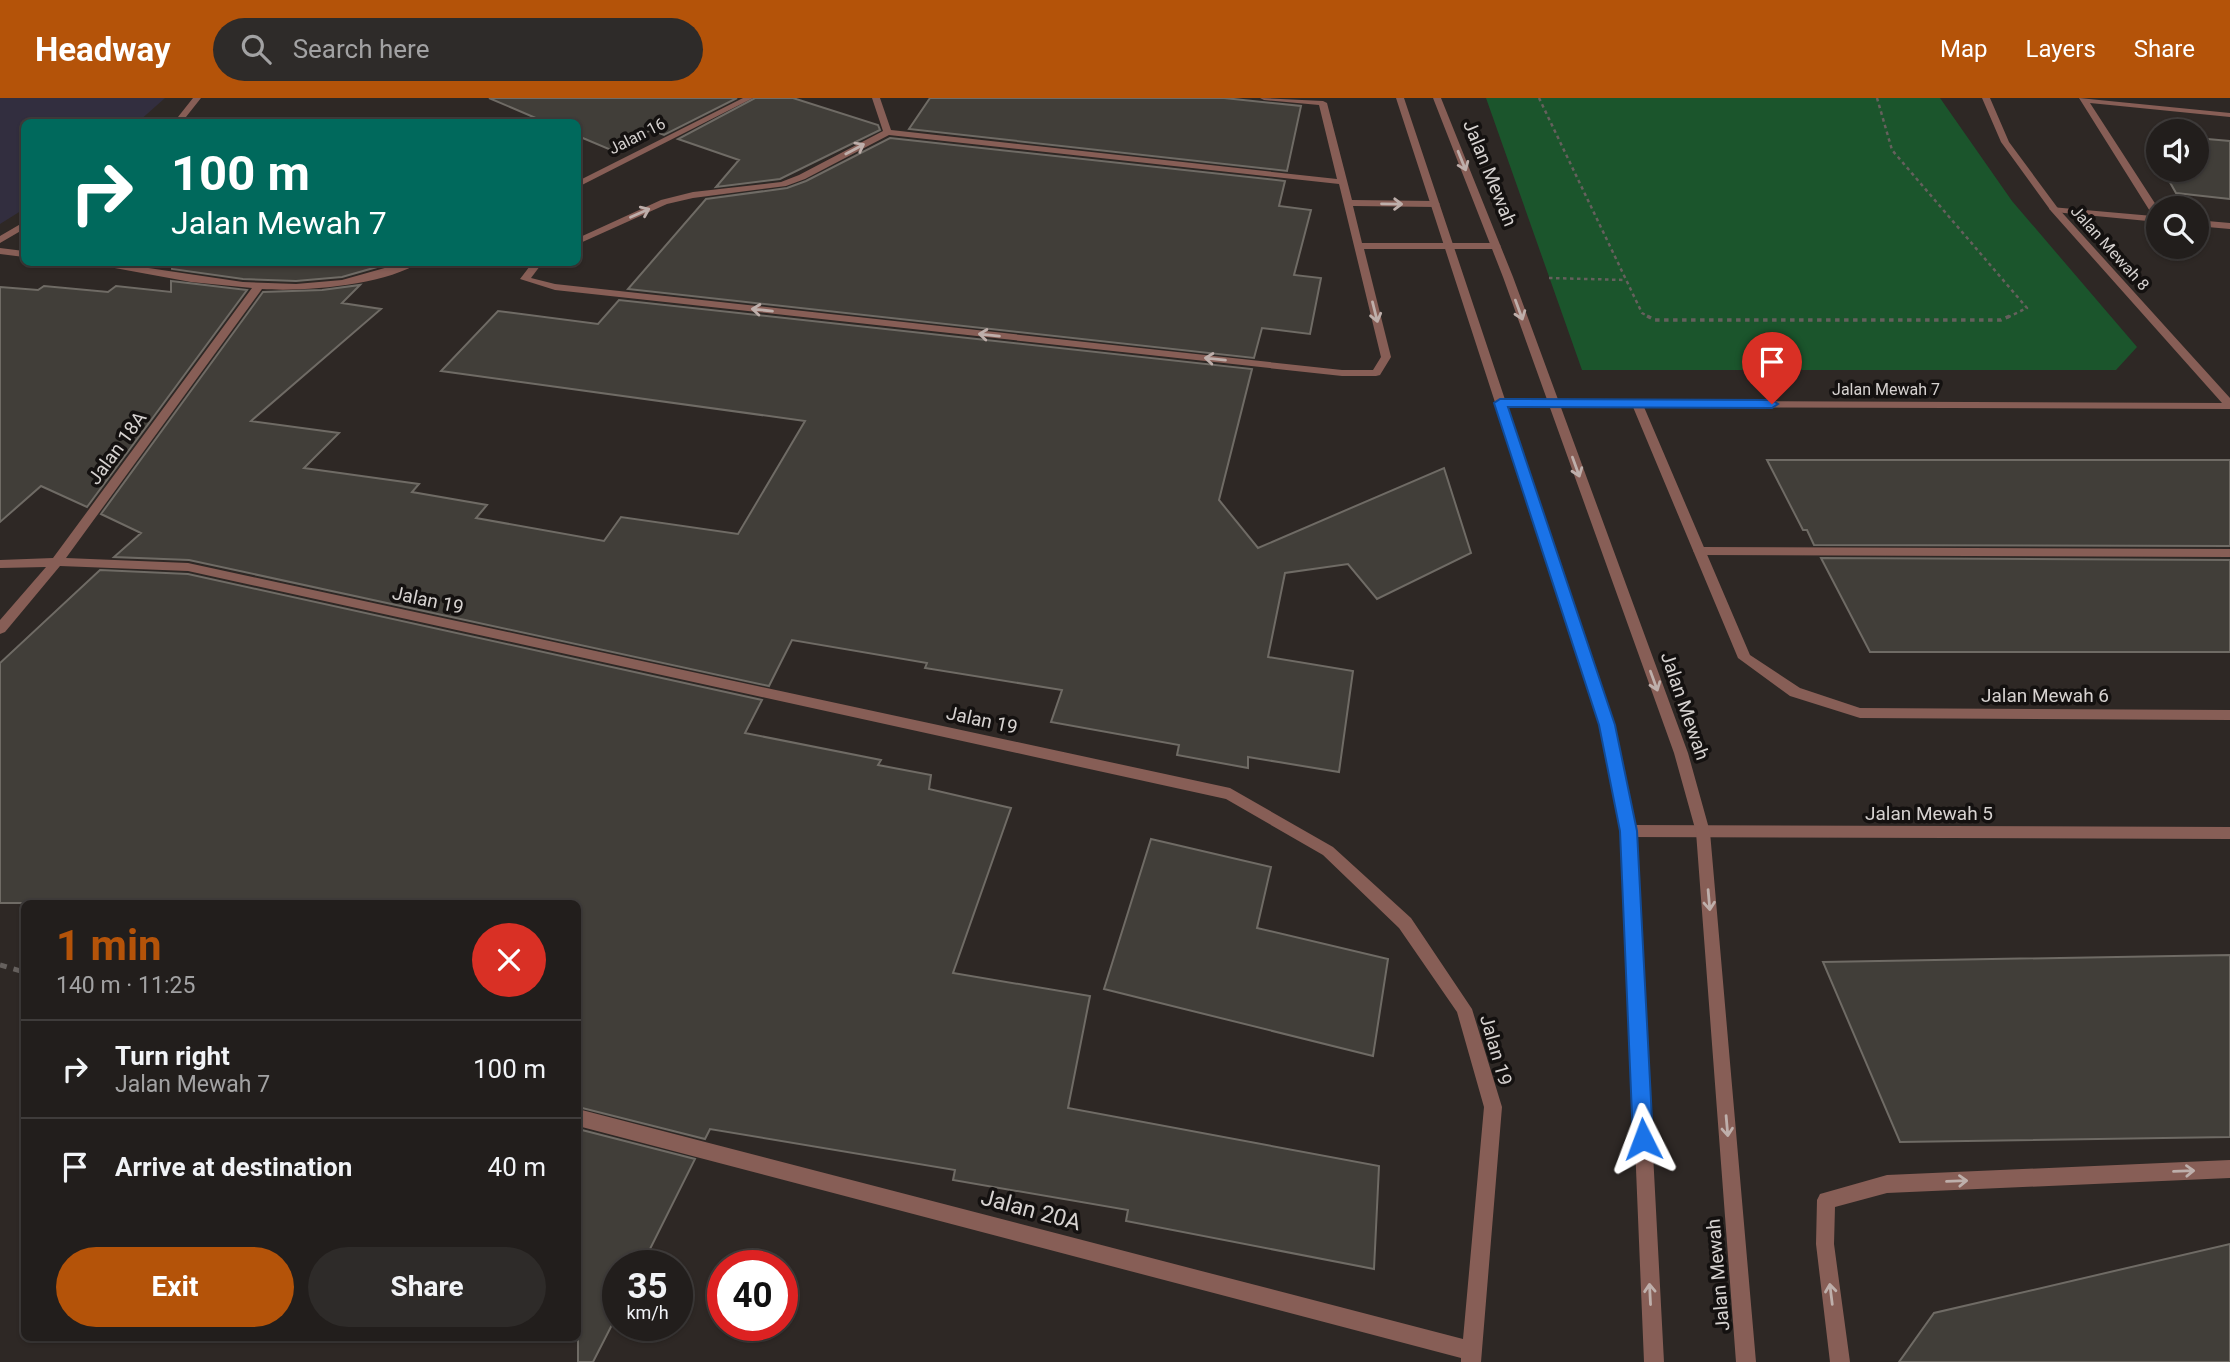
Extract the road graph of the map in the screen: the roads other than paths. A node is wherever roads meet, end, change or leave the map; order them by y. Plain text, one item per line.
1 (197, 98) edge
2 (876, 98) edge
3 (1264, 98) edge
4 (1400, 98) edge
5 (1437, 98) edge
6 (1986, 98) edge
7 (745, 99) edge
8 (2084, 99) edge
9 (2230, 115) edge
10 (180, 119) edge
11 (888, 132) junction
12 (581, 182) edge
13 (1343, 182) junction
14 (2146, 198) edge
15 (1348, 203) junction
16 (1435, 204) junction
17 (2054, 209) junction
18 (2146, 216) edge
19 (2209, 224) edge
20 (2230, 226) edge
21 (21, 227) edge
22 (0, 240) edge
23 (581, 240) edge
24 (1359, 246) junction
25 (1450, 246) junction
26 (1496, 246) junction
27 (0, 251) edge
28 (21, 254) edge
29 (115, 266) edge
30 (403, 266) edge
31 (536, 266) edge
32 (259, 286) junction
33 (1500, 403) junction
34 (1553, 403) junction
35 (1637, 403) junction
36 (2230, 406) edge
37 (1699, 551) junction
38 (2230, 553) edge
39 (57, 562) junction
40 (0, 565) edge
41 (0, 629) edge
42 (2230, 715) edge
43 (1629, 831) junction
44 (1703, 832) junction
45 (2230, 833) edge
46 (581, 1119) edge
47 (2230, 1169) edge
48 (1472, 1356) edge
49 (1654, 1362) edge
50 (1746, 1362) edge
51 (1840, 1362) edge

1 - 10 street
2 - 11 street
3 - 13 street
4 - 16 street
5 -> 26 street, Jalan Mewah
6 - 17 street, Jalan Mewah 8
7 - 12 street, Jalan 16
8 - 9 street
8 - 14 street
11 - 13 street
23 -> 11 street
13 - 15 street
15 -> 16 street
15 - 24 street
16 - 25 street
17 - 18 street
17 - 36 street, Jalan Mewah 8
19 - 20 street
21 - 22 street
24 - 25 street
24 -> 31 street
25 - 26 street
25 - 33 street
26 -> 34 street, Jalan Mewah
27 - 28 street
29 - 32 street
30 - 32 street
32 - 39 street, Jalan 18A
33 - 34 street, Jalan Mewah 7
33 - 43 street
34 - 35 street, Jalan Mewah 7
34 -> 44 street, Jalan Mewah
35 - 36 street, Jalan Mewah 7
35 - 37 street, Jalan Mewah 6
37 - 38 street
37 - 42 street, Jalan Mewah 6
39 - 40 street, Jalan 19
39 - 41 street, Jalan 18A
39 - 48 street, Jalan 19
43 - 44 street, Jalan Mewah 5
49 -> 43 street
44 - 45 street, Jalan Mewah 5
44 -> 50 street, Jalan Mewah
46 - 48 street, Jalan 20A
51 -> 47 street

